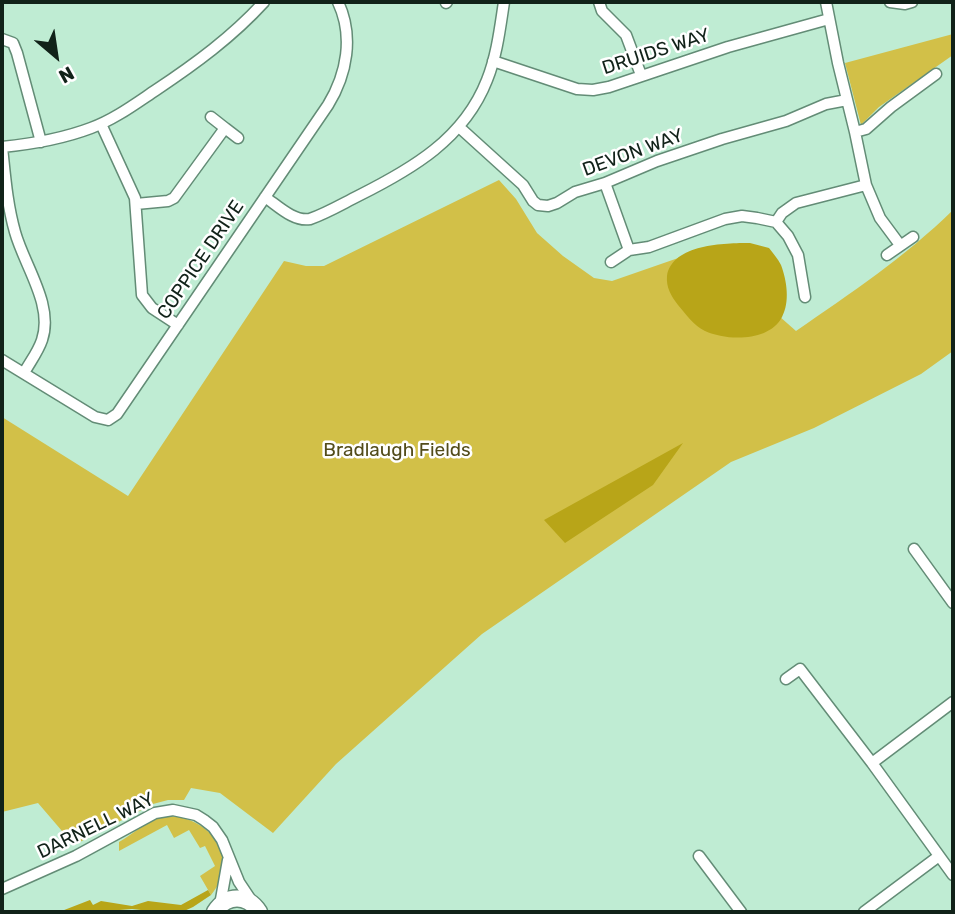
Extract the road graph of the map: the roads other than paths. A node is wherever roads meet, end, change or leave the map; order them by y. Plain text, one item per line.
1 (264, 2) edge
2 (338, 2) edge
3 (504, 2) edge
4 (599, 2) edge
5 (826, 2) edge
6 (890, 2) edge
7 (912, 2) edge
8 (829, 19) junction
9 (2, 39) edge
10 (494, 61) junction
11 (936, 74) dead end
12 (640, 75) junction
13 (912, 78) dead end
14 (919, 87) junction
15 (847, 100) junction
16 (211, 117) dead end
17 (101, 124) junction
18 (459, 127) junction
19 (225, 128) junction
20 (855, 132) junction
21 (238, 138) dead end
22 (41, 142) junction
23 (2, 147) edge
24 (605, 183) junction
25 (866, 185) junction
26 (265, 197) junction
27 (136, 204) junction
28 (776, 222) junction
29 (913, 236) dead end
30 (900, 245) junction
31 (629, 250) junction
32 (887, 255) dead end
33 (611, 262) dead end
34 (805, 297) dead end
35 (178, 325) junction
36 (2, 360) edge
37 (24, 373) junction
38 (914, 549) dead end
39 (953, 603) edge
40 (786, 679) dead end
41 (953, 702) edge
42 (872, 763) junction
43 (228, 856) junction
44 (699, 856) dead end
45 (939, 856) junction
46 (953, 875) edge
47 (2, 889) edge
48 (256, 908) edge
49 (214, 910) edge
50 (741, 912) edge
51 (863, 912) edge

1 - 17 street
2 - 26 street, COPPICE DRIVE
3 - 10 street
4 - 12 street
5 - 8 street
6 - 7 street
8 - 12 street, DRUIDS WAY
8 - 15 street
9 - 22 street
10 - 12 street, DRUIDS WAY
10 - 18 street
11 - 14 street
13 - 14 street
14 - 20 street
15 - 20 street
15 - 24 street, DEVON WAY
16 - 19 street
17 - 22 street
17 - 27 street
18 - 24 street, DEVON WAY
18 - 26 street
19 - 21 street
19 - 27 street
20 - 25 street
22 - 23 street
23 - 37 street
24 - 31 street
25 - 28 street
25 - 30 street
26 - 35 street, COPPICE DRIVE
27 - 35 street
28 - 31 street
28 - 34 street
29 - 30 street
30 - 32 street
31 - 33 street
35 - 37 street, COPPICE DRIVE
36 - 37 street, COPPICE DRIVE
38 - 39 street
40 - 42 street
41 - 42 street
42 - 45 street
43 - 47 street, DARNELL WAY
43 - 48 street, DARNELL WAY
43 - 49 street
44 - 50 street
45 - 46 street
45 - 51 street
48 - 49 main road

